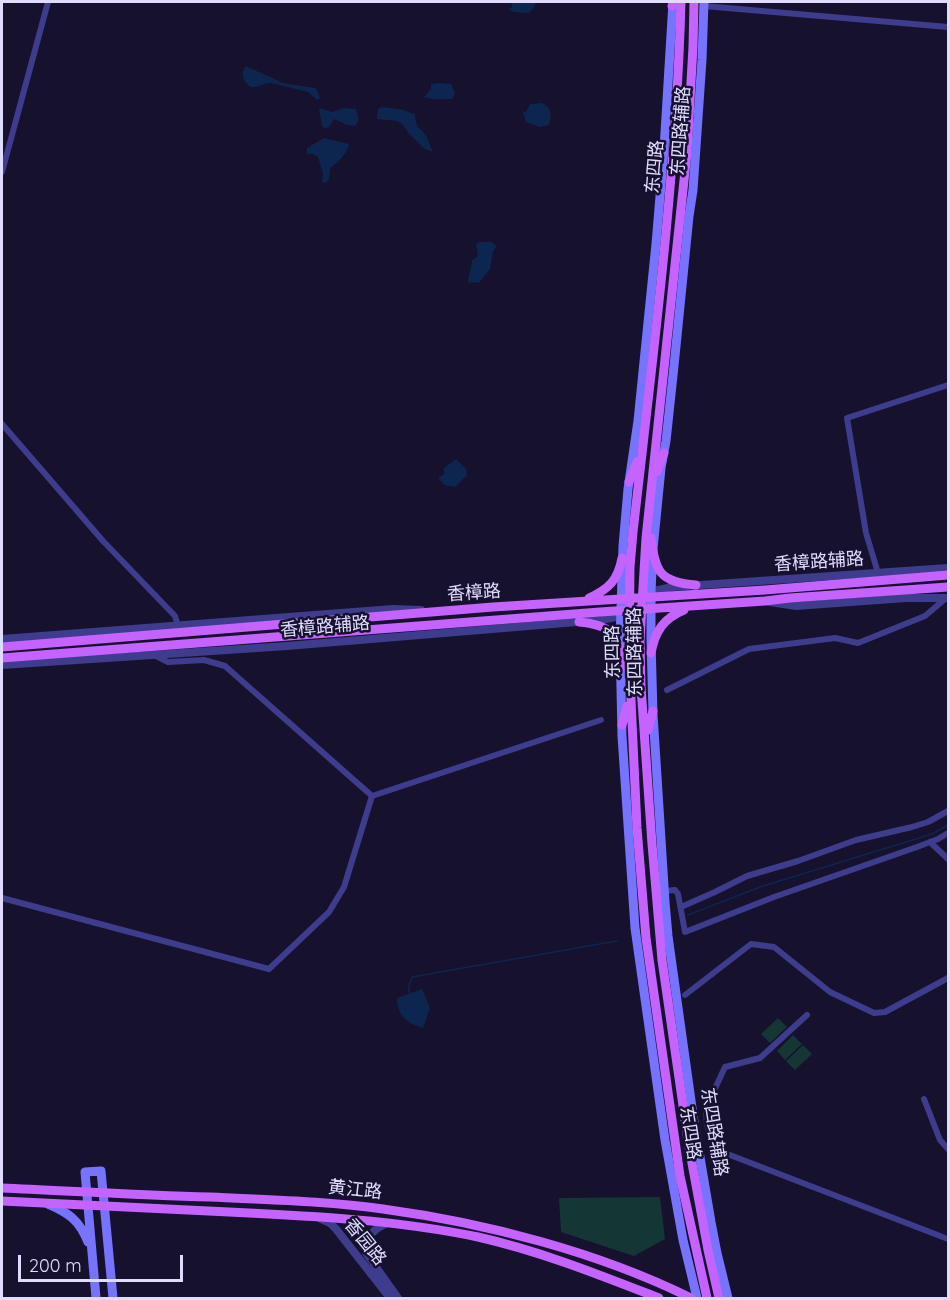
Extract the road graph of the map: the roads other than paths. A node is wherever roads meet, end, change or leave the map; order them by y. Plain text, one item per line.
1 (48, 2) edge
2 (674, 2) edge
3 (694, 2) edge
4 (703, 3) edge
5 (694, 18) junction
6 (948, 27) edge
7 (2, 172) edge
8 (948, 385) edge
9 (2, 424) edge
10 (642, 449) junction
11 (664, 453) junction
12 (629, 482) junction
13 (652, 486) junction
14 (648, 518) junction
15 (653, 555) junction
16 (622, 558) junction
17 (948, 568) edge
18 (878, 573) junction
19 (948, 575) edge
20 (696, 585) junction
21 (948, 587) edge
22 (647, 595) junction
23 (626, 598) junction
24 (946, 598) edge
25 (578, 602) junction
26 (765, 602) junction
27 (698, 606) junction
28 (645, 610) junction
29 (440, 612) junction
30 (625, 613) junction
31 (579, 622) junction
32 (178, 626) junction
33 (2, 639) edge
34 (2, 647) edge
35 (620, 649) junction
36 (84, 652) junction
37 (651, 652) junction
38 (151, 654) junction
39 (117, 656) junction
40 (2, 657) edge
41 (2, 665) edge
42 (629, 680) junction
43 (667, 690) dead end
44 (630, 695) junction
45 (653, 711) junction
46 (601, 720) dead end
47 (622, 724) junction
48 (646, 738) junction
49 (372, 796) junction
50 (948, 811) edge
51 (948, 832) edge
52 (930, 842) junction
53 (948, 858) edge
54 (664, 891) junction
55 (2, 898) edge
56 (681, 907) junction
57 (948, 978) edge
58 (685, 995) dead end
59 (807, 1015) dead end
60 (924, 1099) dead end
61 (948, 1149) edge
62 (2, 1188) edge
63 (46, 1190) junction
64 (86, 1192) junction
65 (103, 1193) junction
66 (2, 1201) edge
67 (45, 1203) junction
68 (87, 1205) junction
69 (104, 1206) junction
70 (309, 1216) junction
71 (389, 1222) junction
72 (948, 1239) edge
73 (91, 1249) junction
74 (96, 1299) edge
75 (113, 1299) edge
76 (390, 1299) edge
77 (398, 1299) edge
78 (659, 1299) edge
79 (691, 1299) edge
80 (697, 1299) edge
81 (707, 1299) edge
82 (719, 1299) edge
83 (728, 1299) edge

1 - 7 street
2 - 10 main road, 东四路
2 - 12 main road, 东四路辅路
3 - 5 main road, 东四路
4 - 5 main road
4 - 6 street
4 - 11 main road, 东四路辅路
5 - 13 main road, 东四路
8 - 18 street
9 - 32 street
10 - 12 main road
10 - 23 main road, 东四路
11 - 13 main road
11 - 15 main road, 东四路辅路
12 - 16 main road, 东四路辅路
13 - 14 main road, 东四路
14 - 15 main road
14 - 22 main road, 东四路
15 - 20 main road
15 - 22 main road, 东四路辅路
16 - 23 main road, 东四路辅路
16 - 25 main road
17 - 18 street, 香樟路辅路
18 - 20 street, 香樟路辅路
19 - 22 main road, 香樟路
20 - 22 street, 香樟路辅路
21 - 26 main road, 香樟路
22 - 23 main road, 香樟路
22 - 28 main road, 东四路
23 - 25 main road, 香樟路
23 - 30 main road, 东四路
24 - 26 street, 香樟路
24 - 43 street
25 - 29 main road, 香樟路
26 - 27 main road, 香樟路
27 - 28 main road, 香樟路
27 - 37 main road
28 - 30 main road, 香樟路
28 - 37 main road, 东四路辅路
28 - 48 main road, 东四路
29 - 32 street
29 - 34 main road, 香樟路
30 - 31 street, 香樟路辅路
30 - 35 main road, 东四路辅路
30 - 36 main road, 香樟路
30 - 42 main road, 东四路
31 - 35 main road
31 - 38 street, 香樟路辅路
32 - 33 street
35 - 42 main road
35 - 47 main road, 东四路辅路
36 - 39 main road
36 - 40 main road, 香樟路
37 - 45 main road, 东四路辅路
38 - 39 street, 香樟路辅路
38 - 49 street
39 - 41 street, 香樟路辅路
42 - 44 main road, 东四路
44 - 47 main road
44 - 81 main road, 东四路
45 - 48 main road
45 - 54 main road, 东四路辅路
46 - 49 street
47 - 80 main road, 东四路辅路
48 - 82 main road, 东四路
49 - 55 street
50 - 56 street
51 - 52 street
52 - 53 street
52 - 56 street
54 - 56 street
54 - 83 main road, 东四路辅路
57 - 58 street
59 - 72 street
60 - 61 street
62 - 63 main road, 黄江路
63 - 64 main road, 黄江路
63 - 67 main road
64 - 65 main road, 黄江路
64 - 65 main road
64 - 68 main road
65 - 69 main road
65 - 79 main road, 黄江路
66 - 67 main road, 黄江路
67 - 68 main road, 黄江路
67 - 73 main road
68 - 69 main road, 黄江路
68 - 73 main road
69 - 70 main road, 黄江路
69 - 75 main road
70 - 71 main road, 黄江路
70 - 76 street, 香园路
71 - 77 street, 香园路
71 - 78 main road, 黄江路
73 - 74 main road

